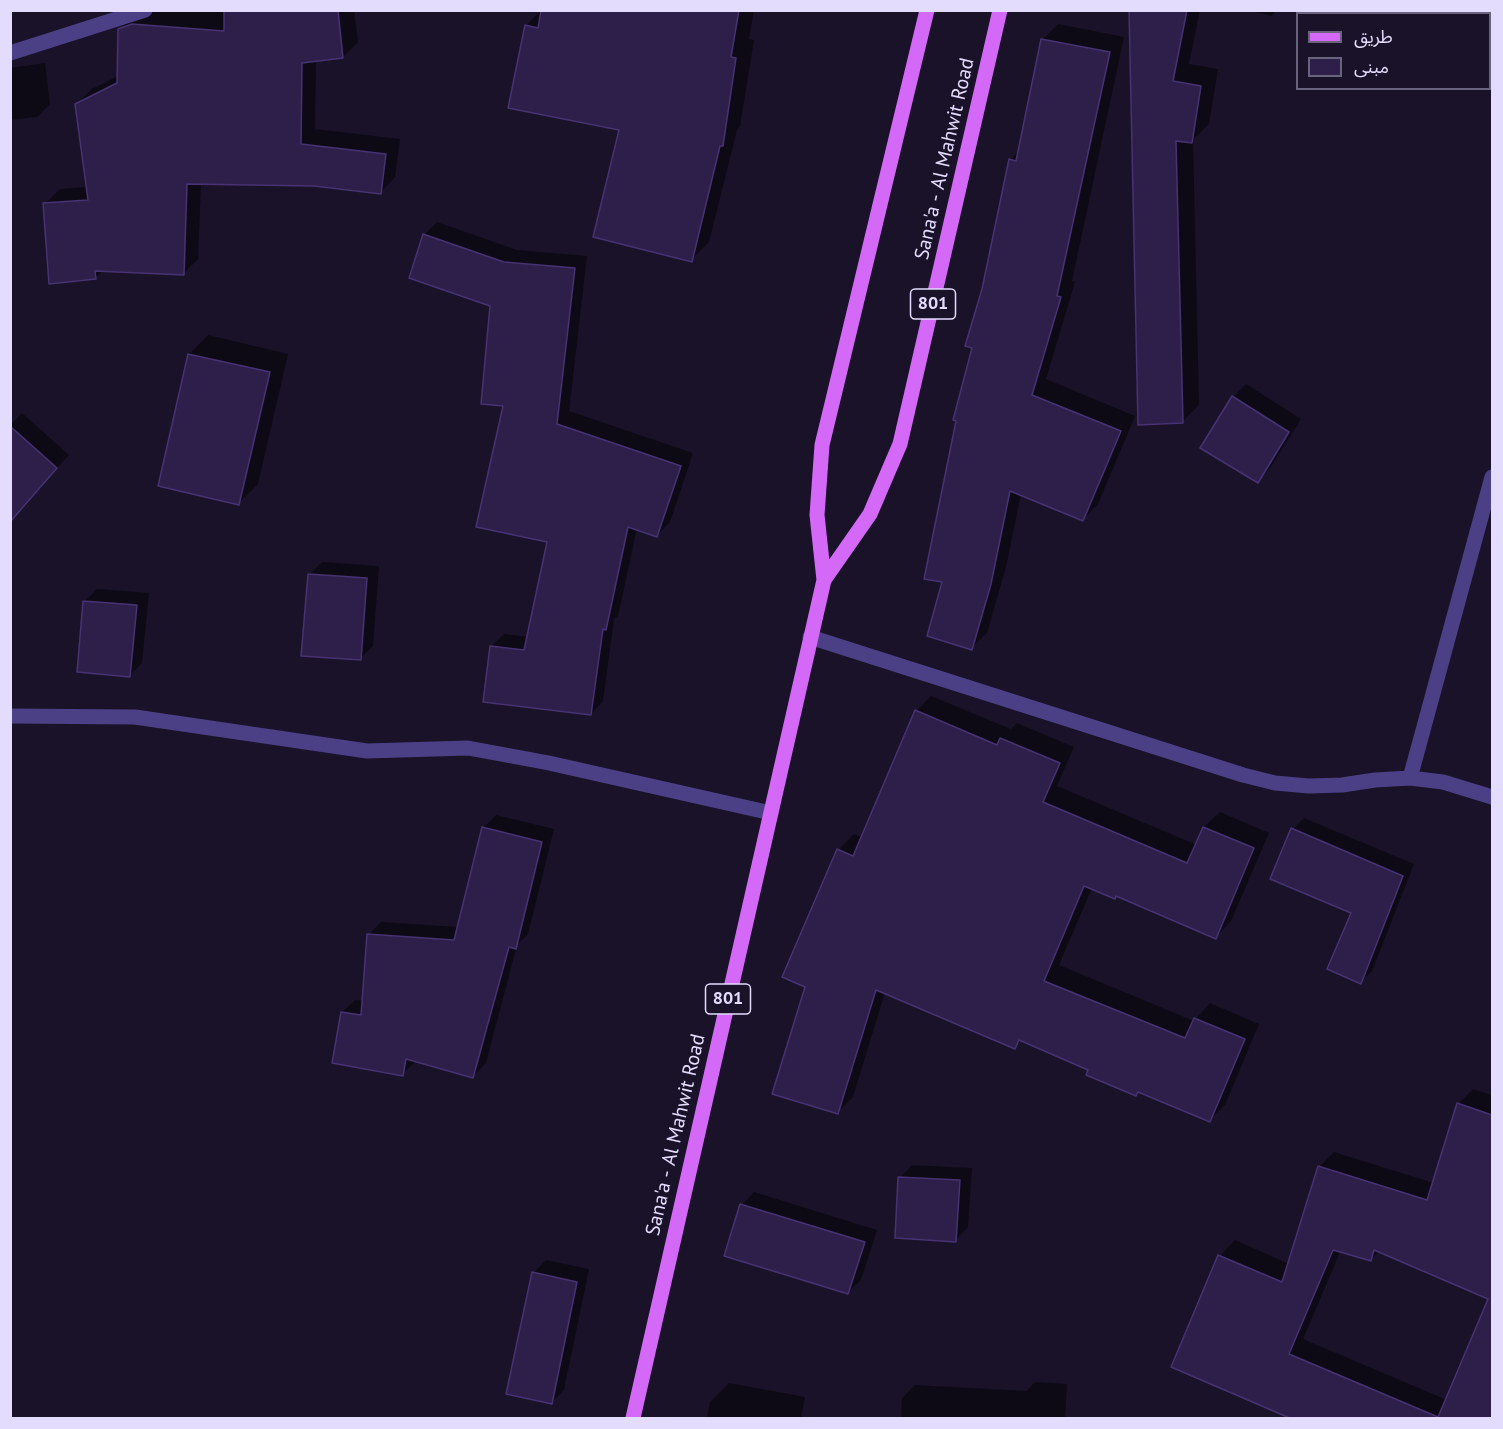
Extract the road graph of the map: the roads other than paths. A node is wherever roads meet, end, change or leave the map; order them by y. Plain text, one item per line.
1 (146, 10) edge
2 (927, 10) edge
3 (1000, 10) edge
4 (10, 53) edge
5 (1492, 477) edge
6 (824, 580) junction
7 (810, 637) junction
8 (10, 717) edge
9 (1410, 778) junction
10 (1492, 797) edge
11 (771, 813) junction
12 (633, 1419) edge

1 - 4 street
2 - 6 main road, Sana'a - Al Mahwit Road / 801
3 - 6 main road, Sana'a - Al Mahwit Road / 801
5 - 9 street
6 - 7 main road, Sana'a - Al Mahwit Road / 801
7 - 9 street
7 - 11 main road, Sana'a - Al Mahwit Road / 801
8 - 11 street
9 - 10 street
11 - 12 main road, Sana'a - Al Mahwit Road / 801

